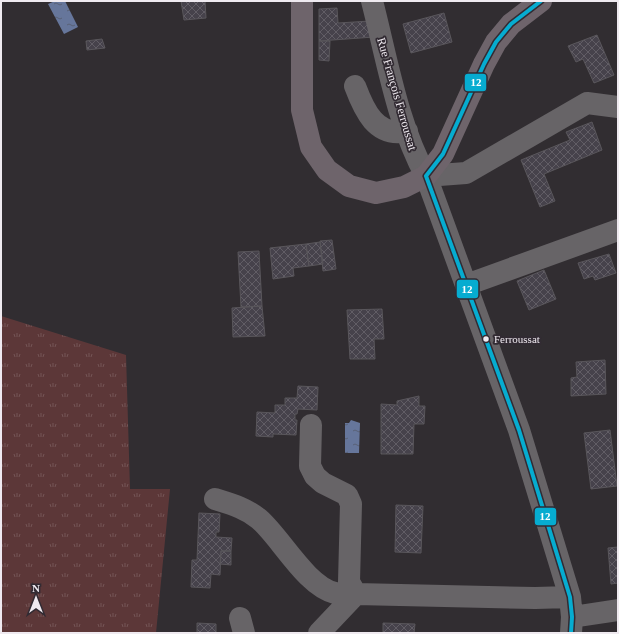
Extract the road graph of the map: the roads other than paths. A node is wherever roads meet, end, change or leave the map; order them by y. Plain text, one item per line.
1 (302, 1) edge
2 (372, 1) edge
3 (541, 1) edge
4 (355, 86) dead end
5 (618, 107) edge
6 (407, 131) junction
7 (426, 176) junction
8 (618, 230) edge
9 (466, 285) junction
10 (311, 425) dead end
11 (215, 499) dead end
12 (356, 594) junction
13 (618, 610) edge
14 (571, 616) edge
15 (319, 633) edge

1 - 7 main road
2 - 6 street, Rue François Ferroussat
3 - 7 main road
4 - 6 street
5 - 7 street
6 - 7 street, Rue François Ferroussat
7 - 9 street, Rue François Ferroussat
8 - 9 street
9 - 14 street, Rue François Ferroussat
10 - 12 street
11 - 12 street
12 - 14 street
12 - 15 street
13 - 14 street

